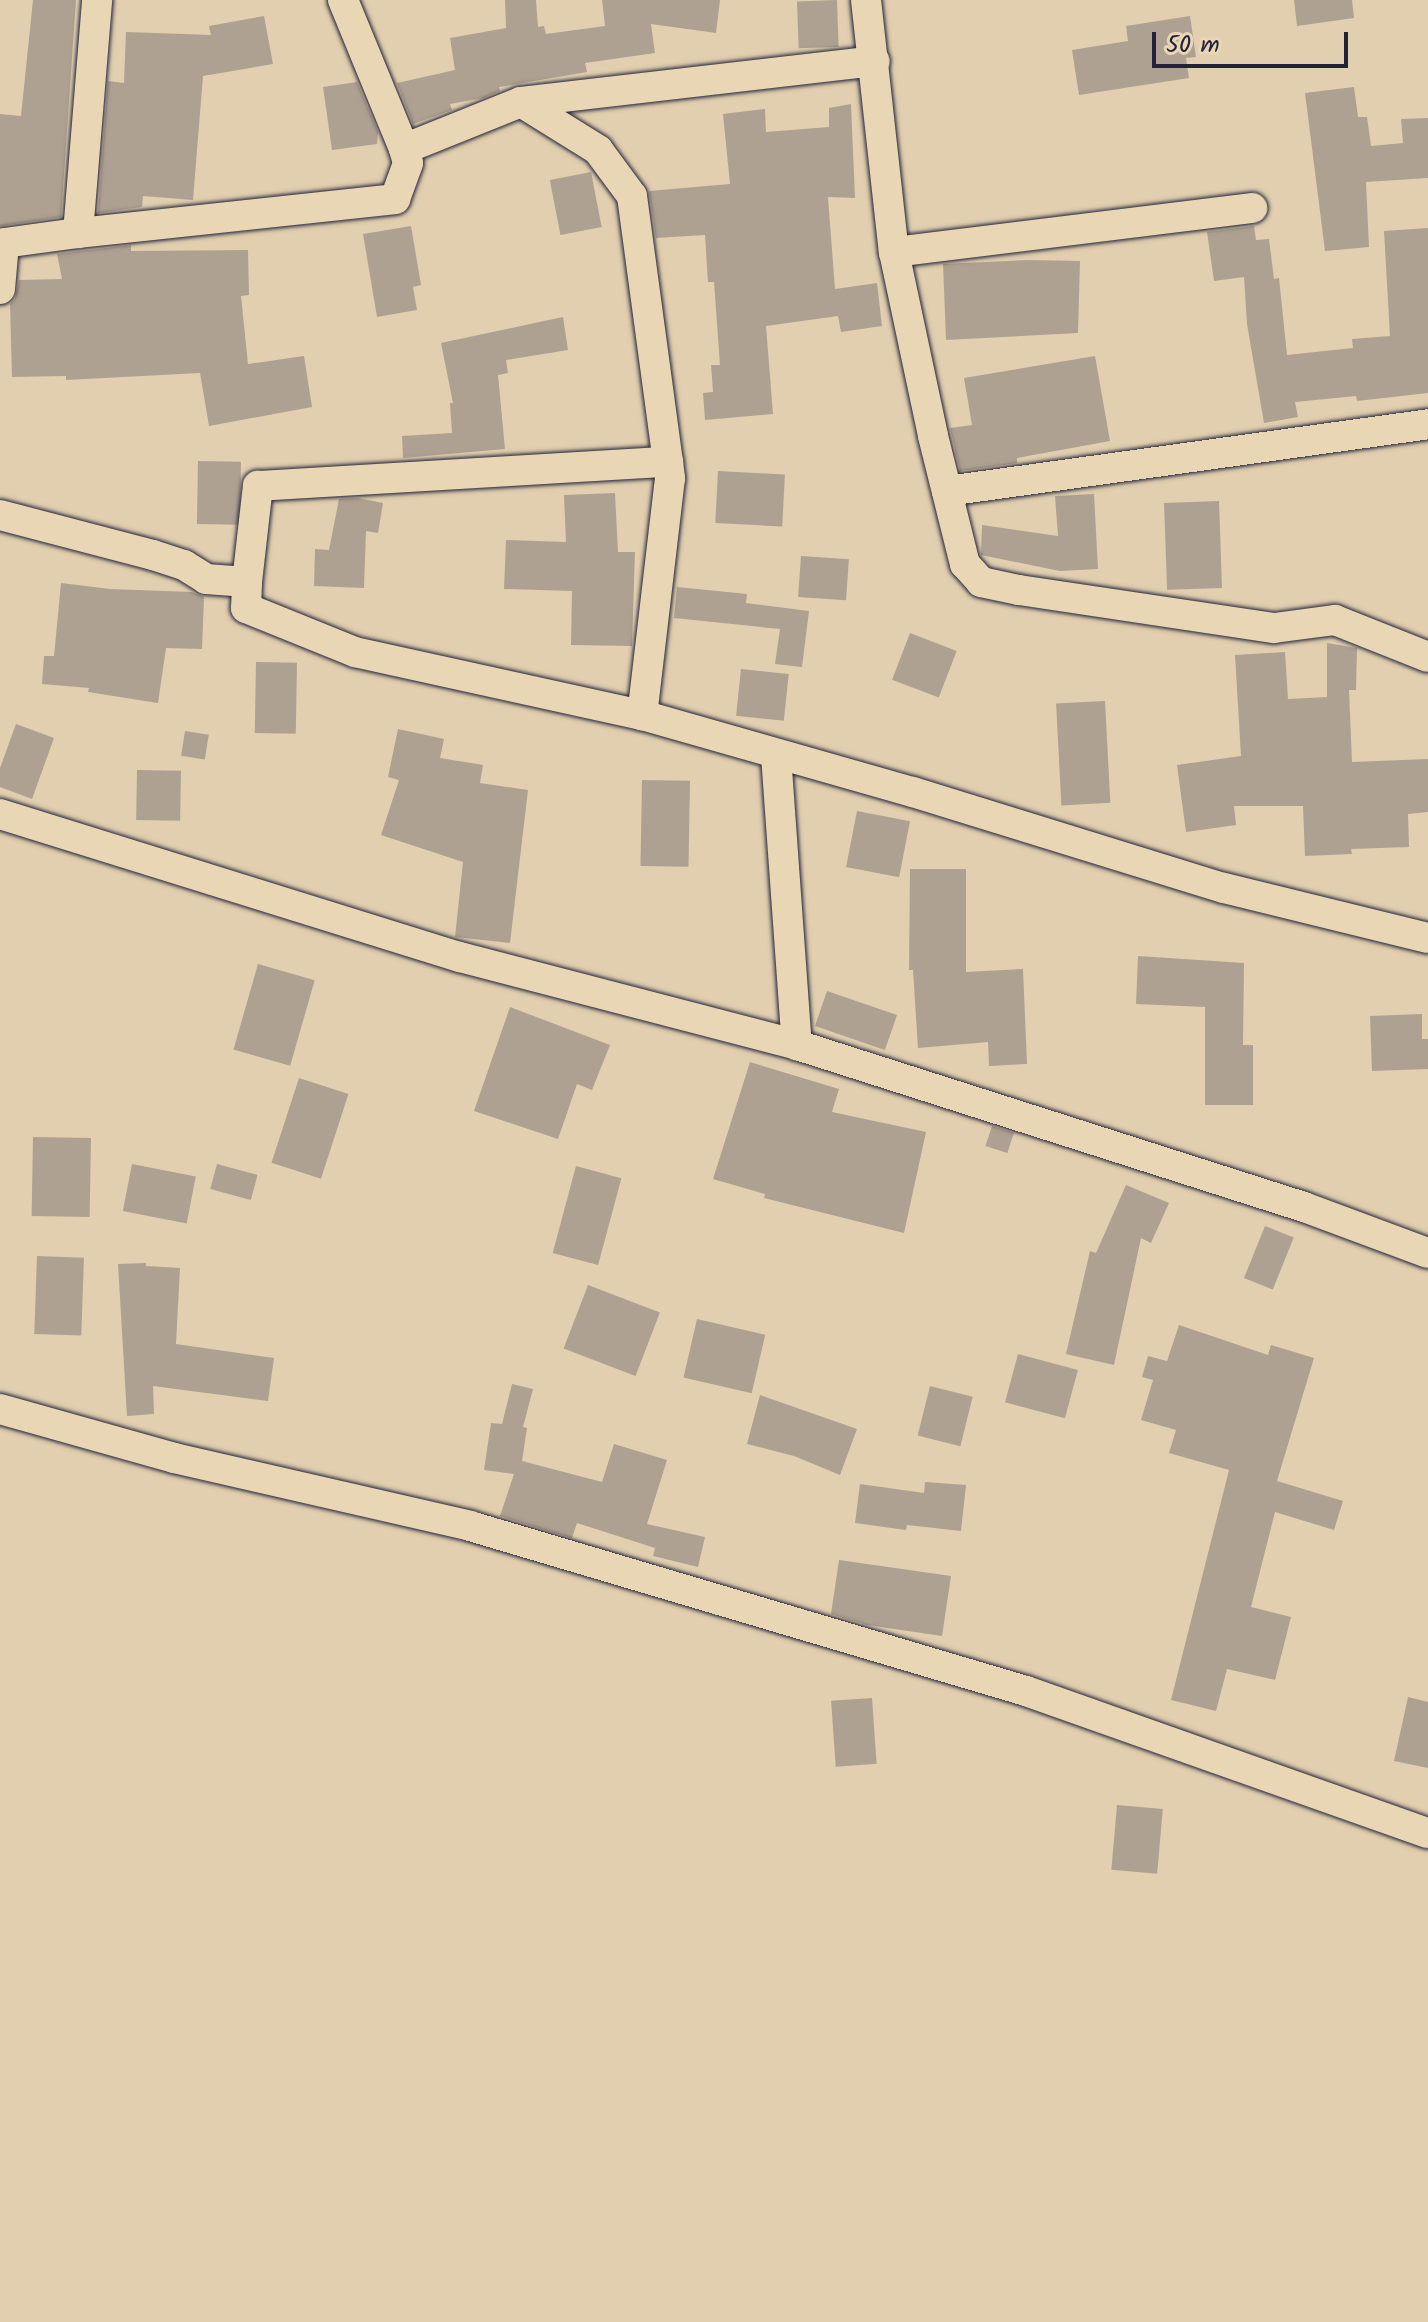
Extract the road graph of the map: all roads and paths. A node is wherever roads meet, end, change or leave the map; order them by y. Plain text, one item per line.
1 (97, 0) edge
2 (343, 0) edge
3 (866, 0) edge
4 (875, 61) junction
5 (521, 102) junction
6 (404, 149) junction
7 (1252, 208) dead end
8 (78, 233) junction
9 (2, 244) edge
10 (894, 252) junction
11 (0, 289) edge
12 (1428, 424) edge
13 (668, 462) junction
14 (947, 491) junction
15 (0, 515) edge
16 (247, 582) junction
17 (1428, 657) edge
18 (642, 715) junction
19 (776, 755) junction
20 (0, 814) edge
21 (1428, 938) edge
22 (797, 1045) junction
23 (1428, 1253) edge
24 (0, 1409) edge
25 (1428, 1833) edge

1 - 8 street
2 - 6 street
3 - 4 street
4 - 5 street
4 - 10 street
5 - 6 street
5 - 13 street
6 - 8 street
7 - 10 street
8 - 9 street
9 - 11 street
10 - 14 street
12 - 14 street
13 - 16 street
13 - 18 street
14 - 17 street
15 - 16 street
16 - 18 street
18 - 19 street
19 - 21 street
19 - 22 street
20 - 22 street
22 - 23 street
24 - 25 street

